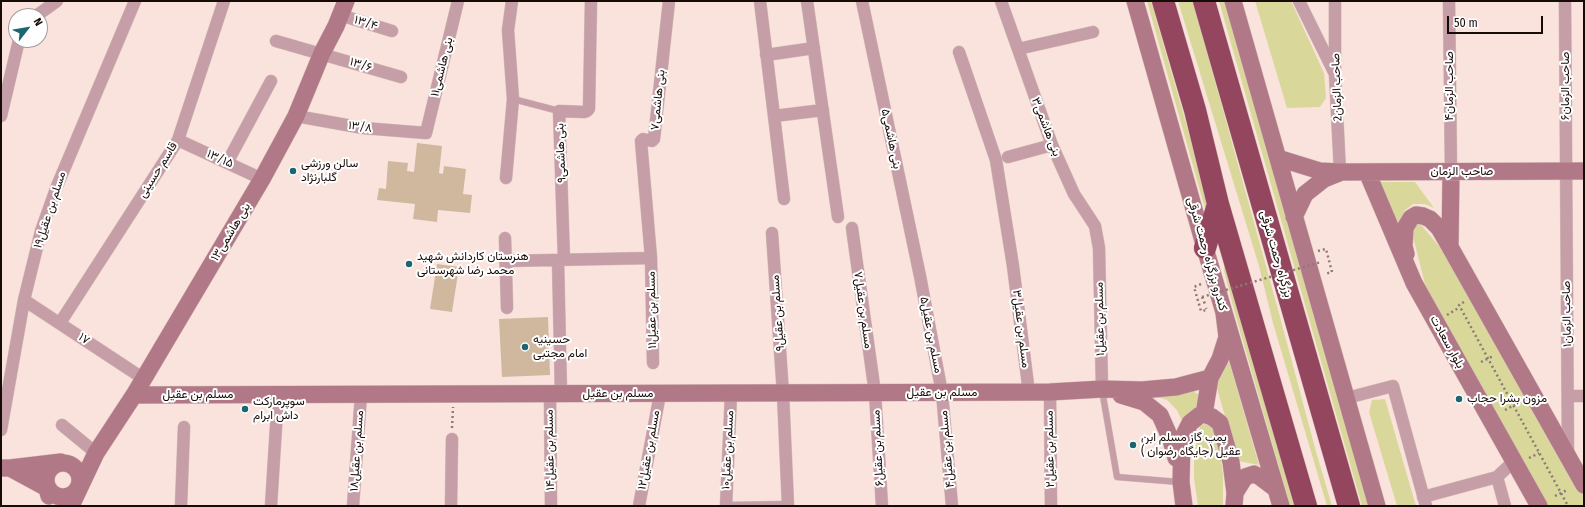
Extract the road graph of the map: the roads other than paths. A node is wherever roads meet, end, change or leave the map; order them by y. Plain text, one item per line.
1 (57, 1) edge
2 (135, 1) edge
3 (224, 1) edge
4 (458, 1) edge
5 (512, 1) edge
6 (591, 1) edge
7 (669, 1) edge
8 (760, 1) edge
9 (807, 1) edge
10 (862, 1) edge
11 (1001, 1) edge
12 (1135, 1) edge
13 (1162, 1) edge
14 (1204, 1) edge
15 (1233, 1) edge
16 (1299, 1) edge
17 (1335, 1) edge
18 (1449, 1) edge
19 (1566, 1) edge
20 (47, 8) edge
21 (343, 8) edge
22 (392, 31) dead end
23 (1093, 32) dead end
24 (276, 41) dead end
25 (17, 48) edge
26 (814, 48) junction
27 (1018, 49) junction
28 (959, 52) dead end
29 (322, 53) junction
30 (766, 56) junction
31 (1335, 74) junction
32 (401, 77) dead end
33 (270, 81) dead end
34 (513, 99) junction
35 (823, 110) junction
36 (560, 112) junction
37 (1, 116) edge
38 (296, 116) junction
39 (774, 116) junction
40 (426, 133) joint
41 (178, 140) junction
42 (1052, 145) junction
43 (1008, 157) dead end
44 (1278, 158) junction
45 (228, 163) junction
46 (1566, 171) junction
47 (1584, 171) edge
48 (1340, 172) junction
49 (1366, 172) junction
50 (1451, 172) junction
51 (506, 178) dead end
52 (262, 179) junction
53 (784, 199) dead end
54 (1218, 204) junction
55 (838, 217) dead end
56 (1294, 217) junction
57 (852, 228) dead end
58 (772, 233) dead end
59 (505, 238) dead end
60 (1450, 247) junction
61 (1099, 248) joint
62 (1205, 248) junction
63 (651, 258) junction
64 (561, 260) junction
65 (506, 261) junction
66 (920, 276) joint
67 (1414, 283) junction
68 (24, 300) junction
69 (507, 308) dead end
70 (1224, 313) junction
71 (60, 323) junction
72 (653, 363) dead end
73 (1210, 378) junction
74 (144, 379) junction
75 (1102, 389) junction
76 (1050, 392) junction
77 (875, 393) junction
78 (942, 393) junction
79 (1029, 393) junction
80 (555, 394) junction
81 (660, 394) junction
82 (731, 394) junction
83 (783, 394) junction
84 (134, 395) junction
85 (278, 395) junction
86 (361, 395) junction
87 (1568, 396) junction
88 (1584, 396) edge
89 (1347, 398) junction
90 (1204, 414) junction
91 (62, 425) dead end
92 (184, 427) dead end
93 (1, 430) edge
94 (452, 439) road end
95 (96, 453) junction
96 (1568, 457) junction
97 (1513, 462) junction
98 (57, 464) junction
99 (6, 468) edge
100 (1497, 477) junction
101 (1181, 482) junction
102 (1584, 485) edge
103 (48, 488) junction
104 (78, 488) junction
105 (1276, 489) junction
106 (1234, 499) edge
107 (1425, 502) edge
108 (788, 505) edge
109 (881, 505) edge
110 (50, 506) edge
111 (71, 506) edge
112 (181, 506) edge
113 (271, 506) edge
114 (353, 506) edge
115 (451, 506) edge
116 (551, 506) edge
117 (639, 506) edge
118 (726, 506) edge
119 (952, 506) edge
120 (1051, 506) edge
121 (1184, 506) edge
122 (1281, 506) edge
123 (1306, 506) edge
124 (1349, 506) edge
125 (1378, 506) edge
126 (1505, 506) edge
127 (1539, 506) edge

1 - 20 street
2 - 68 street, مسلم بن عقیل۱۹
3 - 41 street, قاسم حسینی
4 - 40 street, بنی هاشمی۱۱
5 - 34 street
6 - 36 street, بنی هاشمی۹
7 - 63 street, بنی هاشمی۷
8 - 30 street
9 - 26 street
10 - 66 street, بنی هاشمی۵
11 - 27 street, بنی هاشمی۳
12 - 62 street, کندرو بزرگراه رحمت شرقی
13 - 54 highway
14 - 124 highway, بزرگراه رحمت شرقی
15 - 44 street
16 - 31 street
17 - 31 street, 2صاحب الزمان
18 - 50 street, صاحب الزمان۴
19 - 46 street, صاحب الزمان۶
21 - 22 street, ۱۳/۴
21 - 29 street, بنی هاشمی۱۳
23 - 27 street
24 - 29 street, ۱۳/۶
25 - 37 street
26 - 30 street
26 - 35 street
27 - 42 street, بنی هاشمی۳
28 - 79 street, مسلم بن عقیل۳
29 - 32 street, ۱۳/۶
29 - 38 street, بنی هاشمی۱۳
30 - 39 street
31 - 48 street, 2صاحب الزمان
33 - 45 street
34 - 36 lane
34 - 51 street
35 - 39 street
35 - 55 street
36 - 64 street, بنی هاشمی۹
38 - 40 street, ۱۳/۸
38 - 52 street, بنی هاشمی۱۳
39 - 53 street
41 - 45 street, ۱۳/۱۵
41 - 71 street, قاسم حسینی
42 - 43 street
42 - 61 street, بنی هاشمی۳
44 - 48 street, صاحب الزمان
44 - 56 street
45 - 52 street, ۱۳/۱۵
46 - 47 street, صاحب الزمان
46 - 50 street, صاحب الزمان
46 - 87 street, صاحب الزمان۱
48 - 49 street, صاحب الزمان
48 - 56 street
49 - 50 street, صاحب الزمان
49 - 67 street, بلوار سعادت
50 - 60 street
52 - 74 street, بنی هاشمی۱۳
54 - 62 highway
54 - 123 highway
56 - 89 street
57 - 77 street, مسلم بن عقیل۷
58 - 83 street, مسلم بن عقیل۹
59 - 65 street
60 - 67 street
60 - 96 street
61 - 75 street, مسلم بن عقیل۱
62 - 70 street, کندرو بزرگراه رحمت شرقی
63 - 64 street
63 - 72 street, مسلم بن عقیل۱۱
64 - 65 street
64 - 80 street, بنی هاشمی۹
65 - 69 street
66 - 78 street, مسلم بن عقیل۵
67 - 97 street, بلوار سعادت
68 - 71 street, ۱۷
68 - 93 street, مسلم بن عقیل۱۹
70 - 73 street
70 - 105 street, کندرو بزرگراه رحمت شرقی
71 - 74 street, ۱۷
73 - 75 street, مسلم بن عقیل
73 - 90 street
74 - 84 street, بنی هاشمی۱۳
75 - 76 street, مسلم بن عقیل
75 - 101 street
75 - 101 lane
76 - 79 street, مسلم بن عقیل
76 - 120 street, مسلم بن عقیل۲
77 - 78 street, مسلم بن عقیل
77 - 83 street, مسلم بن عقیل
77 - 109 street, مسلم بن عقیل۶
78 - 79 street, مسلم بن عقیل
78 - 119 street, مسلم بن عقیل۴
80 - 81 street, مسلم بن عقیل
80 - 86 street, مسلم بن عقیل
80 - 116 street, مسلم بن عقیل۱۴
81 - 82 street, مسلم بن عقیل
81 - 117 street, مسلم بن عقیل۱۲
82 - 83 street, مسلم بن عقیل
82 - 118 street, مسلم بن عقیل۱۰
83 - 108 street, مسلم بن عقیل۹
84 - 85 street, مسلم بن عقیل
84 - 95 street, بنی هاشمی۱۳
85 - 86 street, مسلم بن عقیل
85 - 113 street
86 - 114 street, مسلم بن عقیل۱۸
87 - 88 street
87 - 96 street, صاحب الزمان۱
89 - 107 street
89 - 125 street
90 - 101 street
90 - 106 street
91 - 95 street
92 - 112 street
94 - 115 street
95 - 98 street
95 - 104 street, بنی هاشمی۱۳
96 - 102 street
97 - 100 street
97 - 127 street, بلوار سعادت
98 - 99 street
98 - 103 street
98 - 104 street
99 - 103 street
100 - 107 street
100 - 126 street
101 - 121 street
103 - 104 street
103 - 110 street
104 - 111 street, بنی هاشمی۱۳
105 - 106 street
105 - 122 street, کندرو بزرگراه رحمت شرقی
108 - 118 lane

